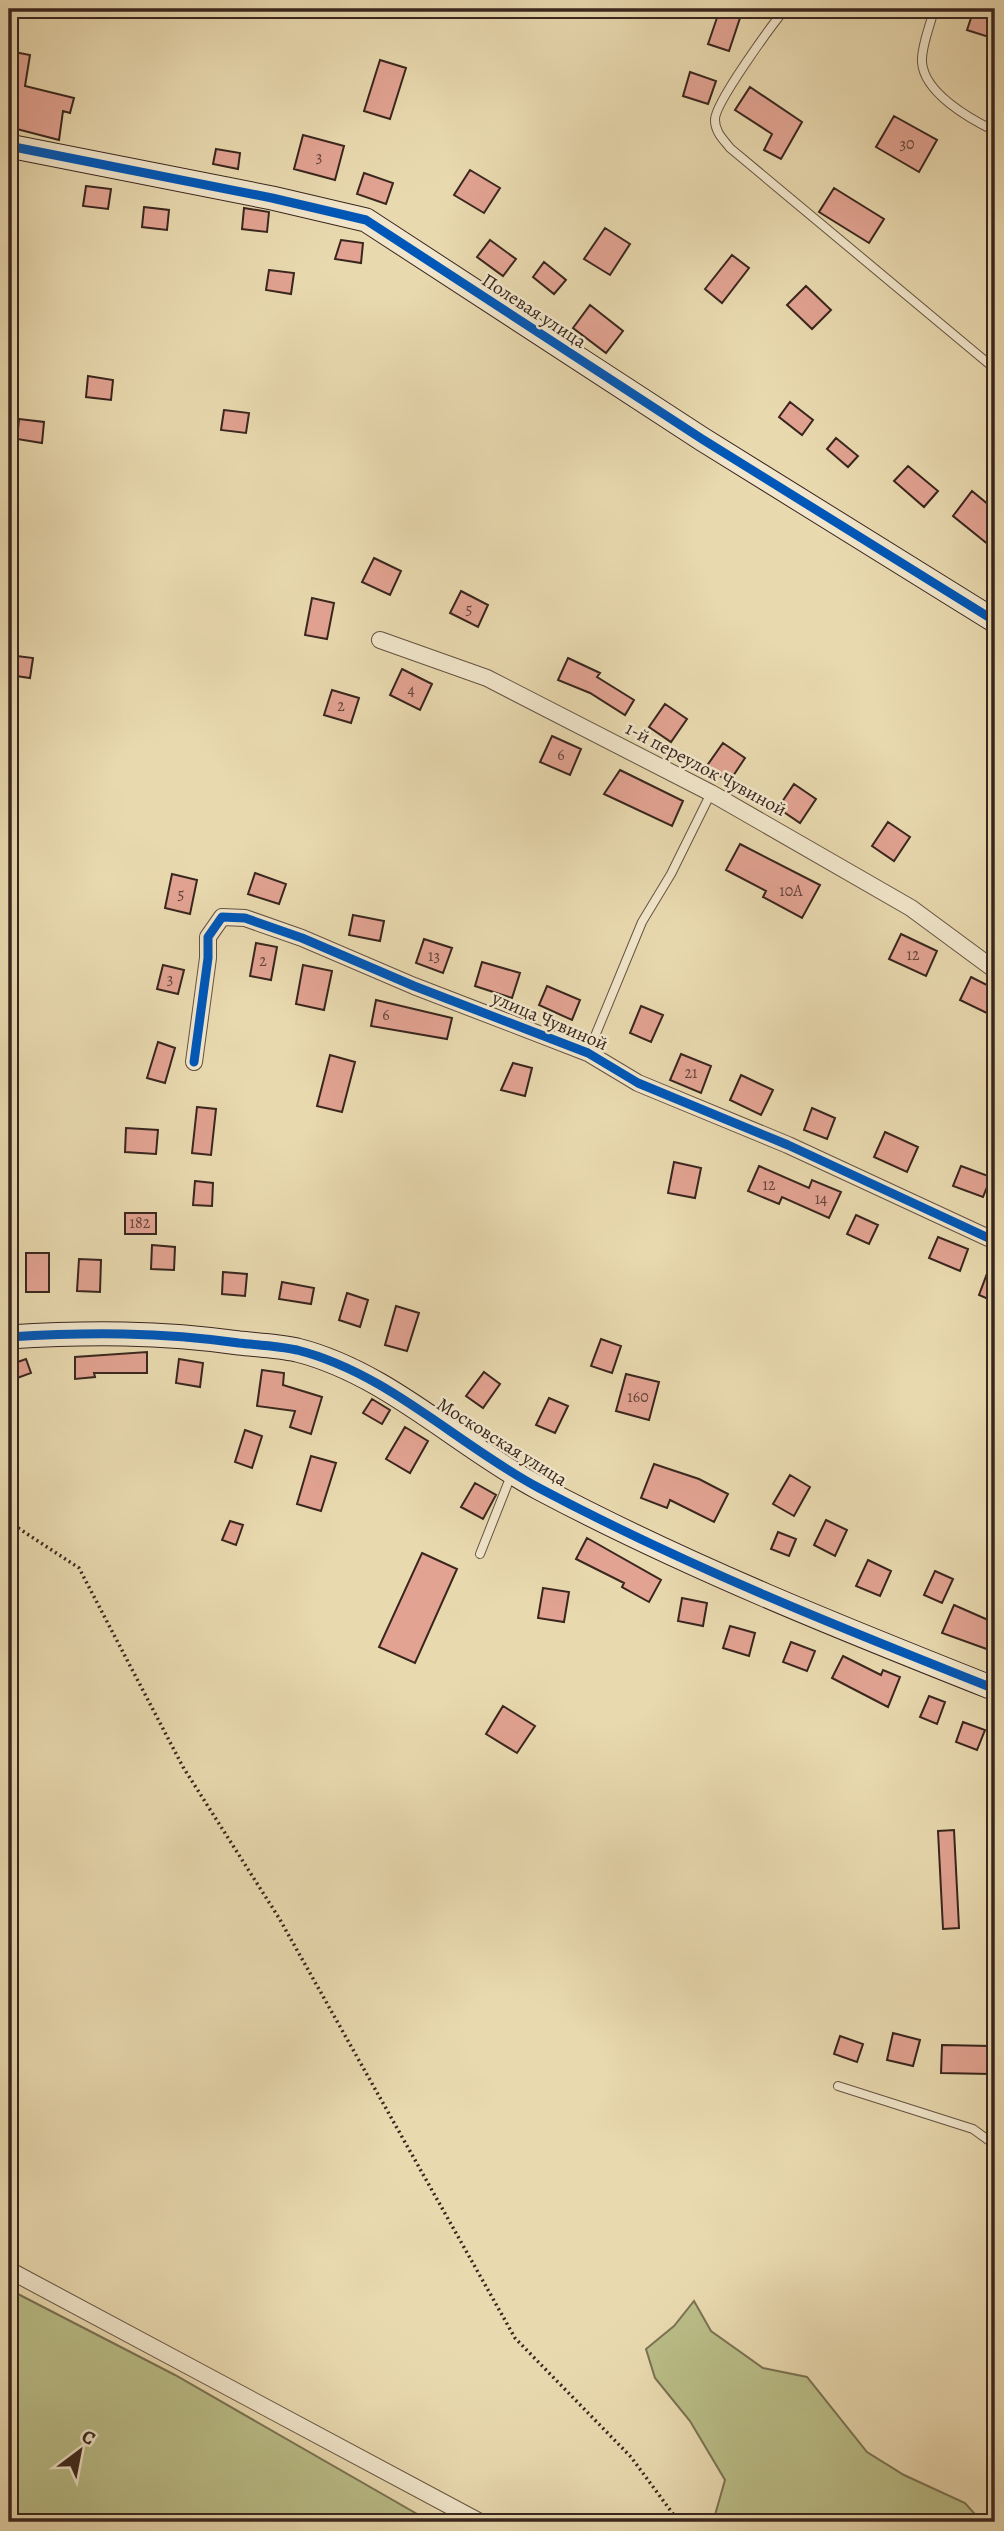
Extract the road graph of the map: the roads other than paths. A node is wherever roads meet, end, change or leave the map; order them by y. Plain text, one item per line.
1 (785, 9) edge
2 (934, 9) edge
3 (995, 131) edge
4 (9, 146) edge
5 (995, 369) edge
6 (995, 621) edge
7 (380, 640) dead end
8 (711, 793) junction
9 (995, 970) edge
10 (588, 1052) junction
11 (194, 1062) dead end
12 (995, 1241) edge
13 (9, 1337) edge
14 (512, 1473) junction
15 (480, 1554) dead end
16 (995, 1689) edge
17 (838, 2086) dead end
18 (995, 2145) edge
19 (9, 2270) edge
20 (480, 2522) edge

1 - 5 lane
2 - 3 lane
4 - 6 street, Полевая улица
7 - 8 street, 1-й переулок Чувиной
8 - 9 street, 1-й переулок Чувиной
8 - 10 lane
10 - 11 street, улица Чувиной
10 - 12 street, улица Чувиной
13 - 14 street, Московская улица
14 - 15 lane
14 - 16 street, Московская улица
17 - 18 lane
19 - 20 street

